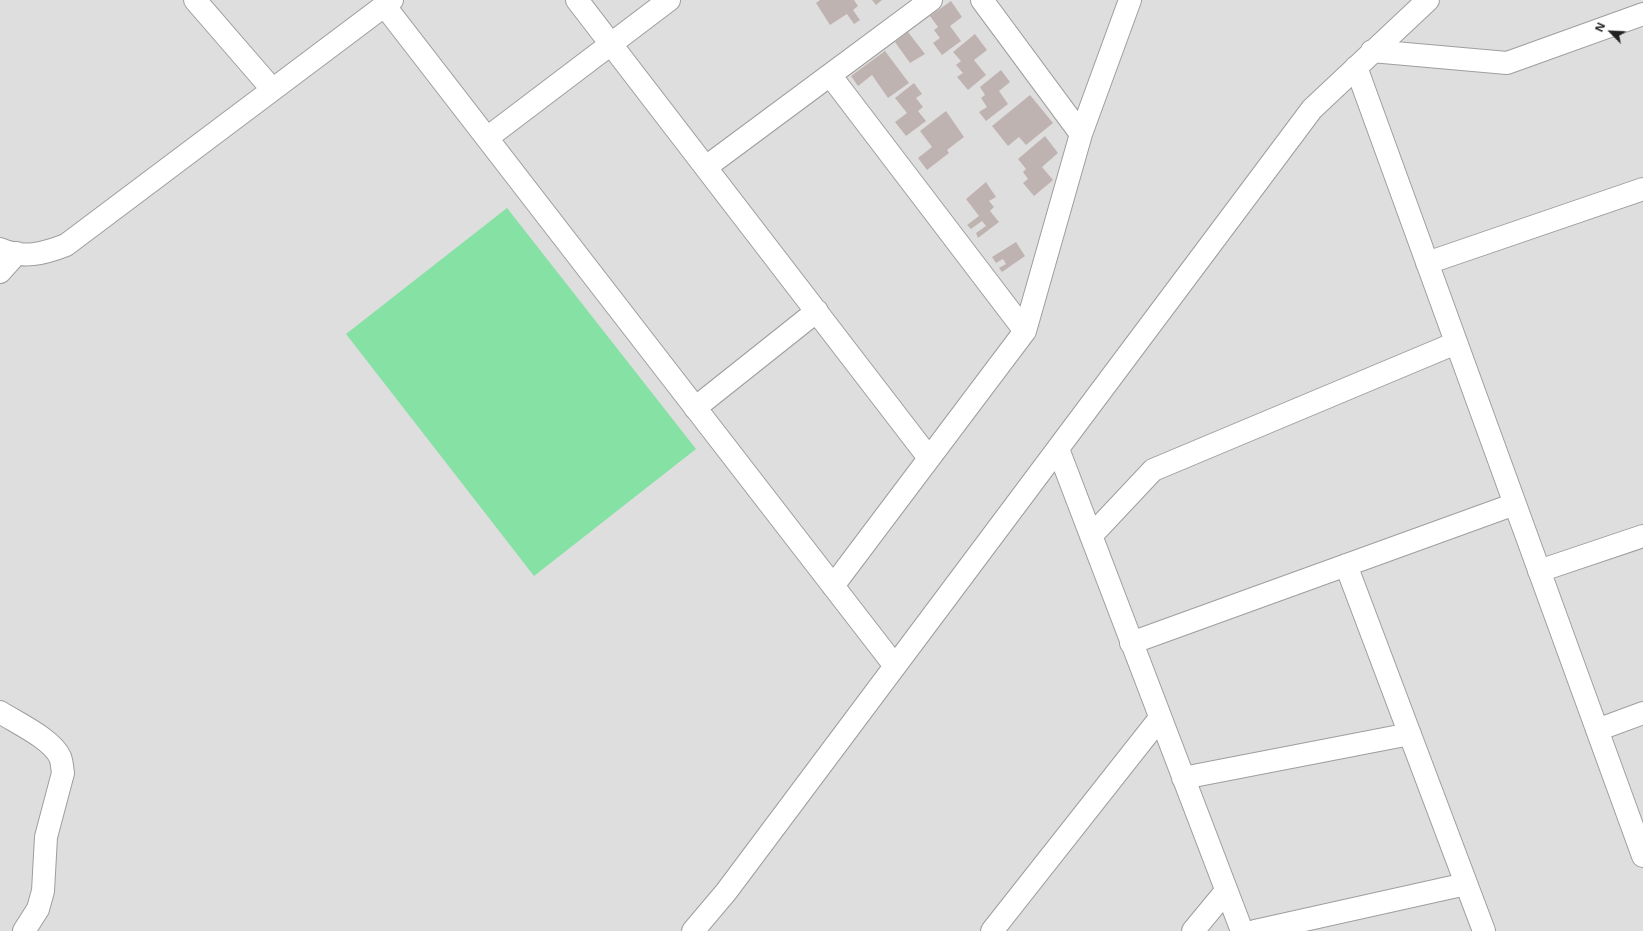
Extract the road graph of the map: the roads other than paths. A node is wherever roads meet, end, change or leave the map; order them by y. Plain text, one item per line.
1 (195, 0) edge
2 (577, 0) edge
3 (669, 0) edge
4 (931, 0) edge
5 (982, 0) edge
6 (1130, 0) edge
7 (1424, 1) edge
8 (388, 2) edge
9 (1643, 14) edge
10 (611, 44) junction
11 (1372, 51) junction
12 (1356, 67) junction
13 (830, 75) junction
14 (272, 89) junction
15 (1081, 134) junction
16 (487, 138) junction
17 (706, 167) junction
18 (1643, 189) edge
19 (8, 251) edge
20 (1427, 263) junction
21 (0, 272) edge
22 (817, 312) junction
23 (1025, 331) junction
24 (1456, 343) junction
25 (695, 408) junction
26 (1058, 449) junction
27 (929, 458) junction
28 (1515, 504) junction
29 (1091, 536) junction
30 (1643, 536) edge
31 (1346, 565) junction
32 (1539, 571) junction
33 (833, 586) junction
34 (1132, 643) junction
35 (895, 666) junction
36 (0, 712) edge
37 (1643, 713) edge
38 (1160, 718) junction
39 (1597, 730) junction
40 (1410, 734) junction
41 (1183, 778) junction
42 (1643, 856) edge
43 (1466, 884) junction
44 (1226, 891) junction
45 (24, 931) edge
46 (693, 931) edge
47 (992, 931) edge
48 (1193, 931) edge
49 (1242, 931) edge
50 (1255, 931) edge
51 (1484, 931) edge

1 - 14 street
2 - 10 street
3 - 10 street
4 - 13 street
5 - 15 street
6 - 15 street
7 - 11 street
8 - 14 street
8 - 16 street
9 - 11 street
10 - 16 street
10 - 17 street
11 - 12 street
12 - 20 street
12 - 26 street
13 - 17 street
13 - 23 street
14 - 19 street
15 - 23 street
16 - 25 street
17 - 22 street
18 - 20 street
19 - 21 street
20 - 24 street
22 - 25 street
22 - 27 street
23 - 27 street
24 - 28 street
24 - 29 street
25 - 33 street
26 - 29 street
26 - 35 street
27 - 33 street
28 - 31 street
28 - 32 street
29 - 34 street
30 - 32 street
31 - 34 street
31 - 40 street
32 - 39 street
33 - 35 street
34 - 38 street
35 - 46 street
36 - 45 street
37 - 39 street
38 - 41 street
38 - 47 street
39 - 42 street
40 - 41 street
40 - 43 street
41 - 44 street
43 - 50 street
43 - 51 street
44 - 48 street
44 - 49 street

